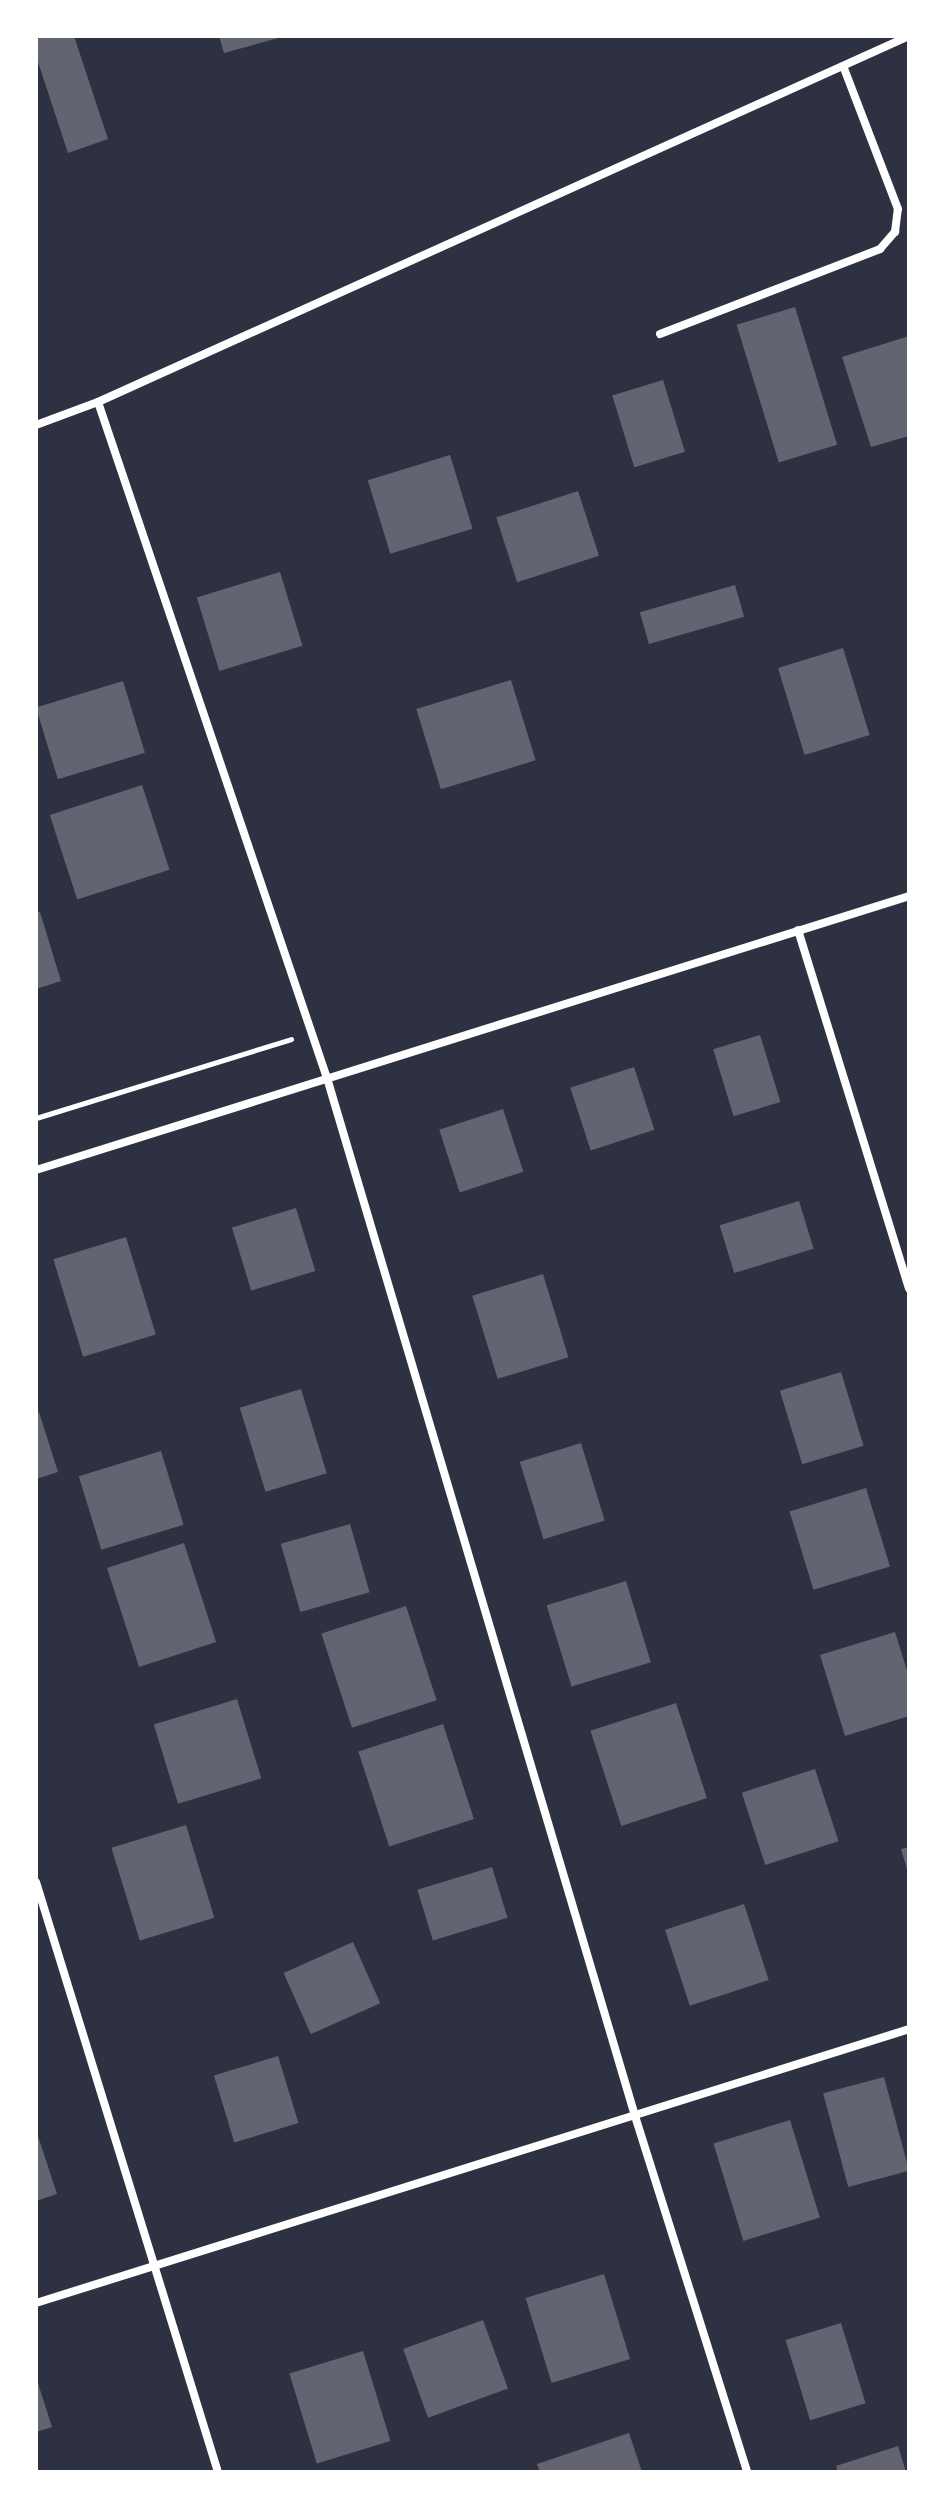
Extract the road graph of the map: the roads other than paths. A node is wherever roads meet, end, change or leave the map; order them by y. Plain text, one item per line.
1 (909, 36) edge
2 (843, 66) junction
3 (660, 334) dead end
4 (98, 402) junction
5 (36, 425) edge
6 (909, 896) edge
7 (798, 930) junction
8 (327, 1078) junction
9 (36, 1170) edge
10 (909, 1288) edge
11 (36, 1882) edge
12 (909, 2029) edge
13 (635, 2116) junction
14 (155, 2267) junction
15 (36, 2303) edge
16 (218, 2472) edge
17 (747, 2472) edge

1 - 2 street
2 - 3 street
2 - 4 street
4 - 5 street
4 - 8 street
6 - 7 street
7 - 8 street
7 - 10 street
8 - 9 street
8 - 13 street
11 - 14 street
12 - 13 street
13 - 14 street
13 - 17 street
14 - 15 street
14 - 16 street

